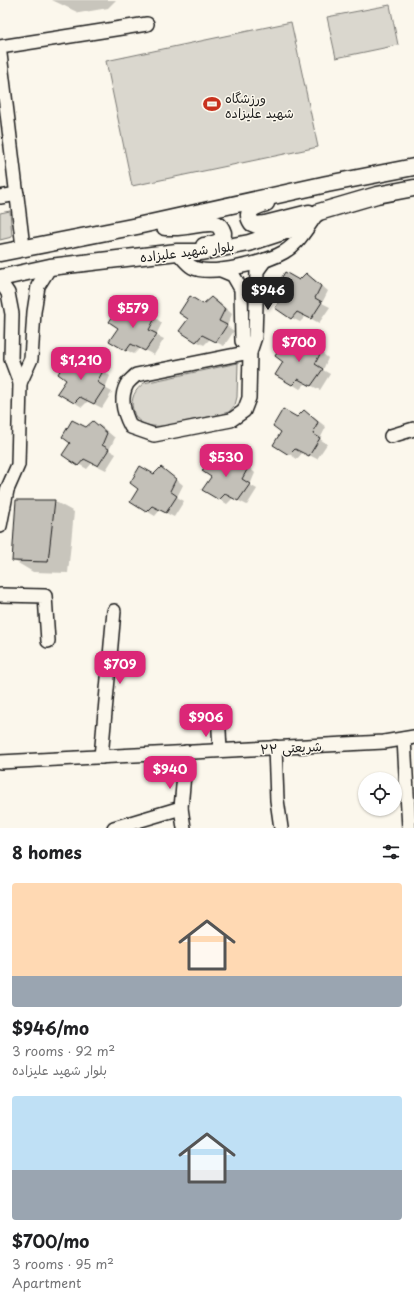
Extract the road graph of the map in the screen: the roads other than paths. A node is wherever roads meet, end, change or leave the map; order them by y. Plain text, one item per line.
1 (147, 24) dead end
2 (0, 47) edge
3 (0, 54) edge
4 (2, 83) edge
5 (414, 167) edge
6 (327, 184) junction
7 (414, 188) edge
8 (17, 194) junction
9 (0, 197) edge
10 (318, 212) junction
11 (137, 226) junction
12 (23, 247) junction
13 (177, 252) junction
14 (0, 253) edge
15 (265, 260) junction
16 (50, 267) junction
17 (221, 270) junction
18 (0, 279) edge
19 (250, 352) junction
20 (20, 383) junction
21 (414, 429) edge
22 (391, 436) dead end
23 (3, 490) edge
24 (0, 526) edge
25 (0, 595) edge
26 (114, 612) dead end
27 (48, 641) dead end
28 (218, 712) dead end
29 (409, 738) edge
30 (275, 747) junction
31 (220, 750) junction
32 (186, 752) junction
33 (101, 757) junction
34 (0, 762) edge
35 (181, 808) junction
36 (411, 808) edge
37 (114, 828) edge
38 (184, 828) edge
39 (280, 828) edge
40 (409, 828) edge

1 - 2 street
3 - 4 street
4 - 8 street
5 - 6 main road
6 - 10 main road
6 - 11 main road
7 - 10 main road, بلوار شهید علیزاده
8 - 9 street
8 - 12 street
10 - 13 main road, بلوار شهید علیزاده
10 - 15 street
11 - 12 main road
11 - 13 main road
12 - 14 main road
13 - 16 main road, بلوار شهید علیزاده
13 - 17 street
15 - 17 street
15 - 19 street
16 - 18 main road, بلوار شهید علیزاده
16 - 20 street
17 - 19 street
18 - 20 street
19 - 19 street
20 - 23 street
21 - 22 street
23 - 24 street
25 - 27 street
26 - 33 street
28 - 31 street
29 - 30 street, شریعتی ۲۲
29 - 36 street
30 - 31 street, شریعتی ۲۲
30 - 39 street
31 - 32 street, شریعتی ۲۲
32 - 33 street, شریعتی ۲۲
32 - 35 street
33 - 34 street, شریعتی ۲۲
35 - 37 street
35 - 38 street
36 - 40 street

